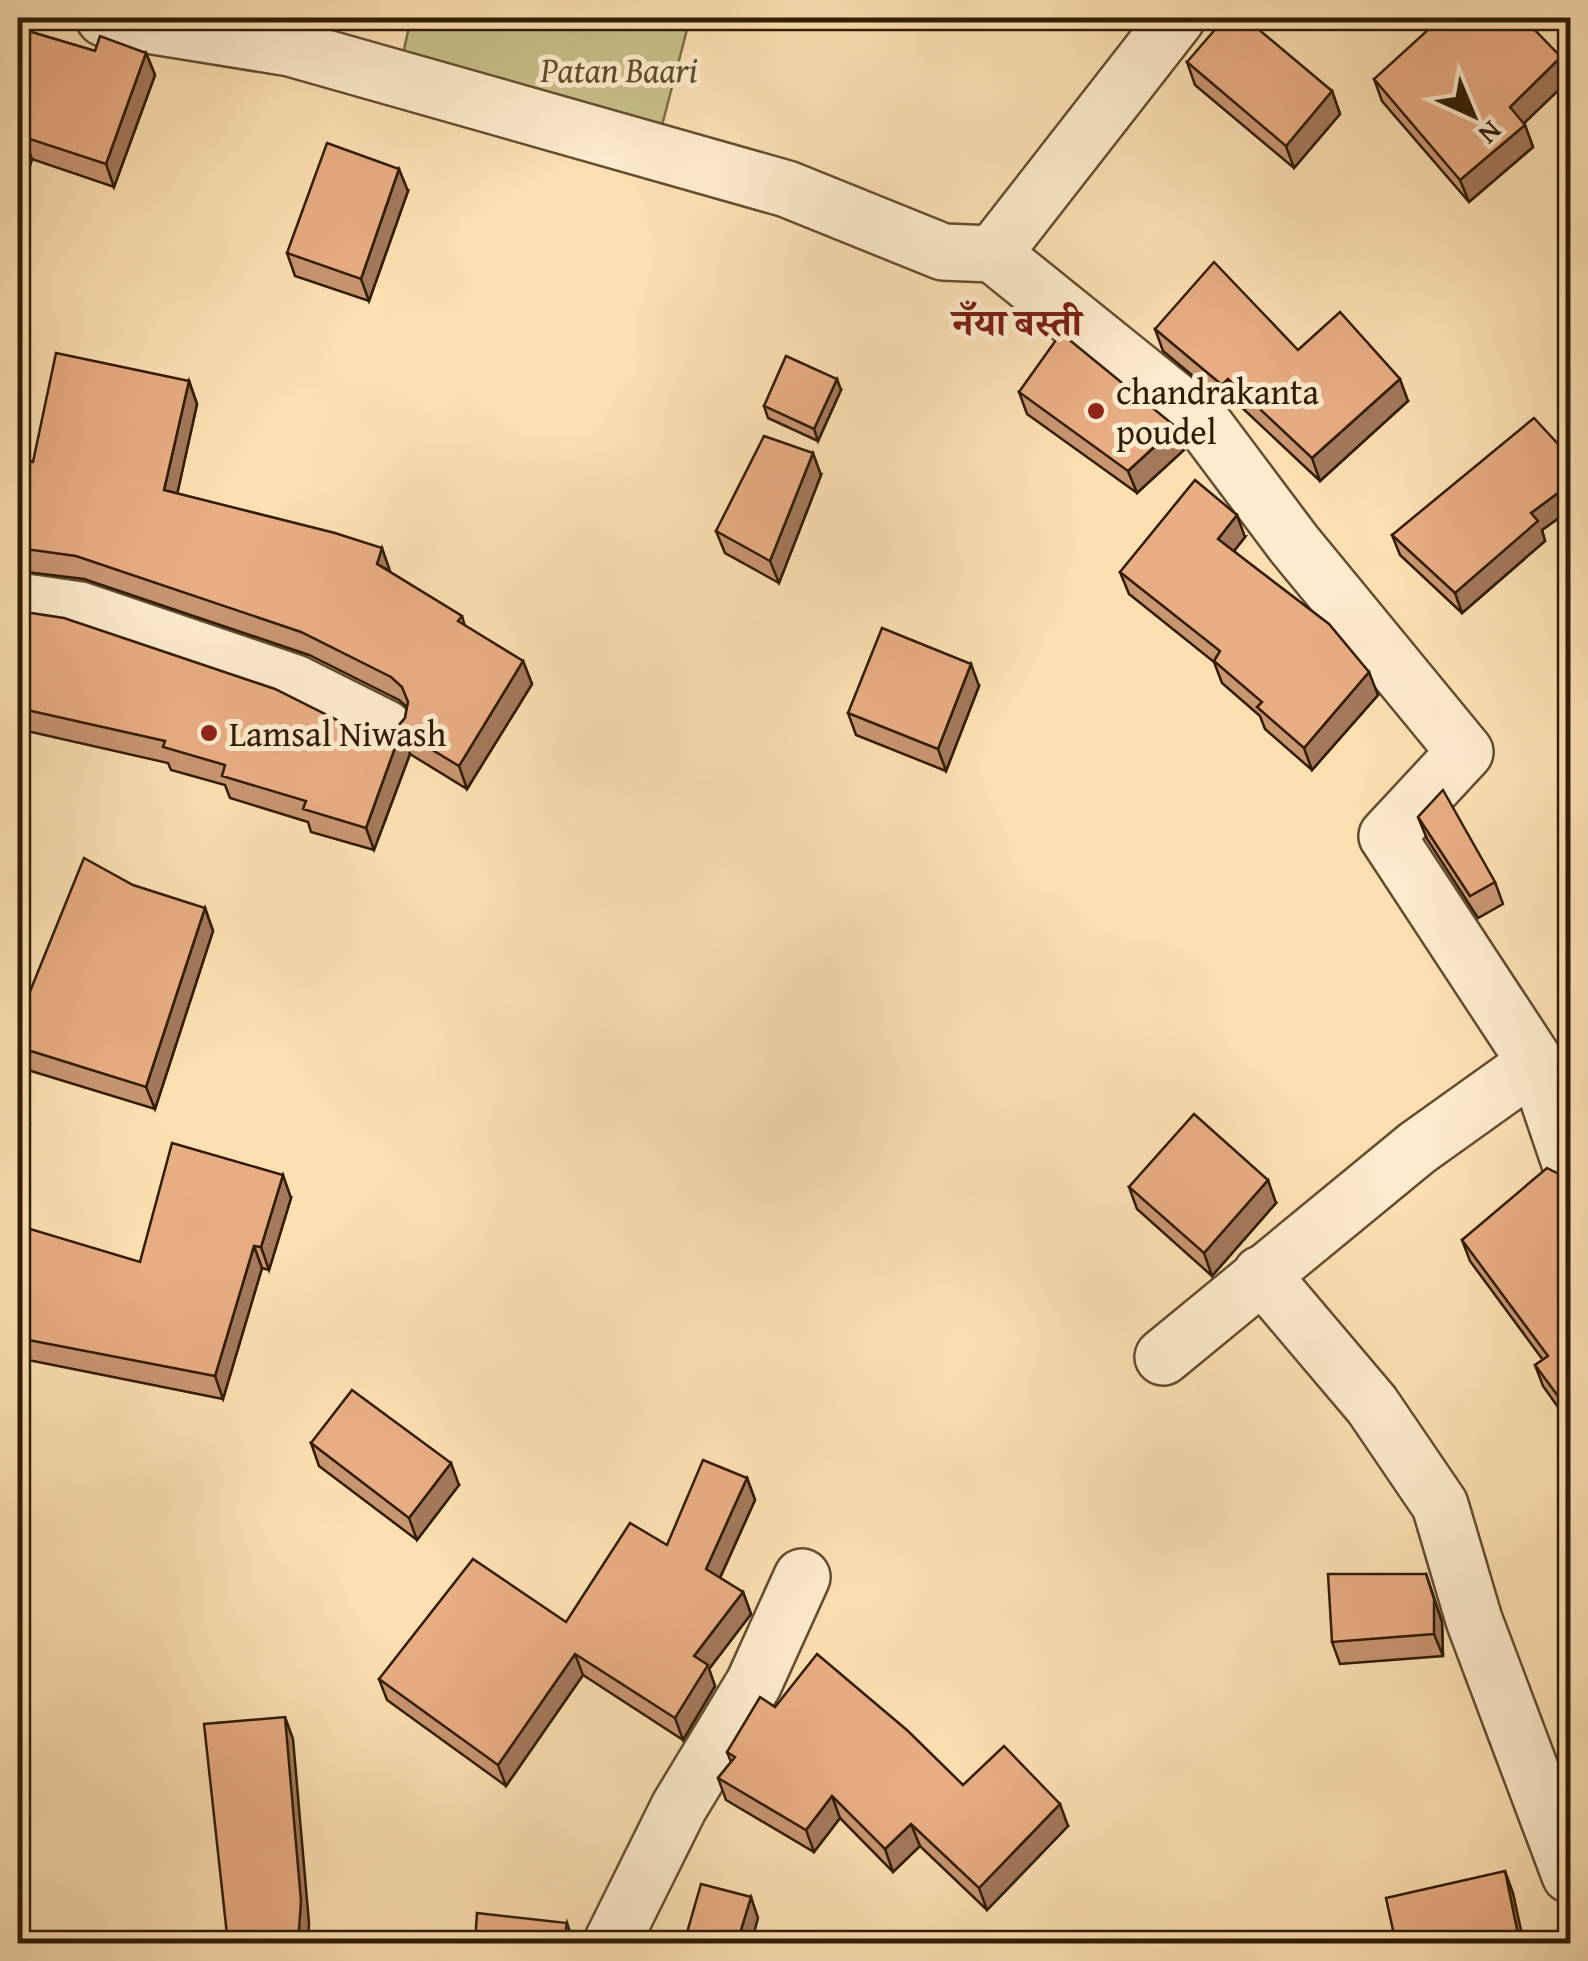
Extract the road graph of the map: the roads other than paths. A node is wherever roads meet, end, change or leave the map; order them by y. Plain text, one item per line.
1 (104, 18) edge
2 (1178, 18) edge
3 (993, 254) junction
4 (18, 601) edge
5 (385, 728) dead end
6 (1536, 1063) junction
7 (1570, 1163) edge
8 (1261, 1274) junction
9 (1163, 1357) dead end
10 (802, 1577) dead end
11 (1570, 1875) edge
12 (611, 1944) edge

1 - 3 street
2 - 3 street
3 - 6 street
4 - 5 street
6 - 7 street
6 - 8 street
8 - 9 street
8 - 11 street
10 - 12 street

